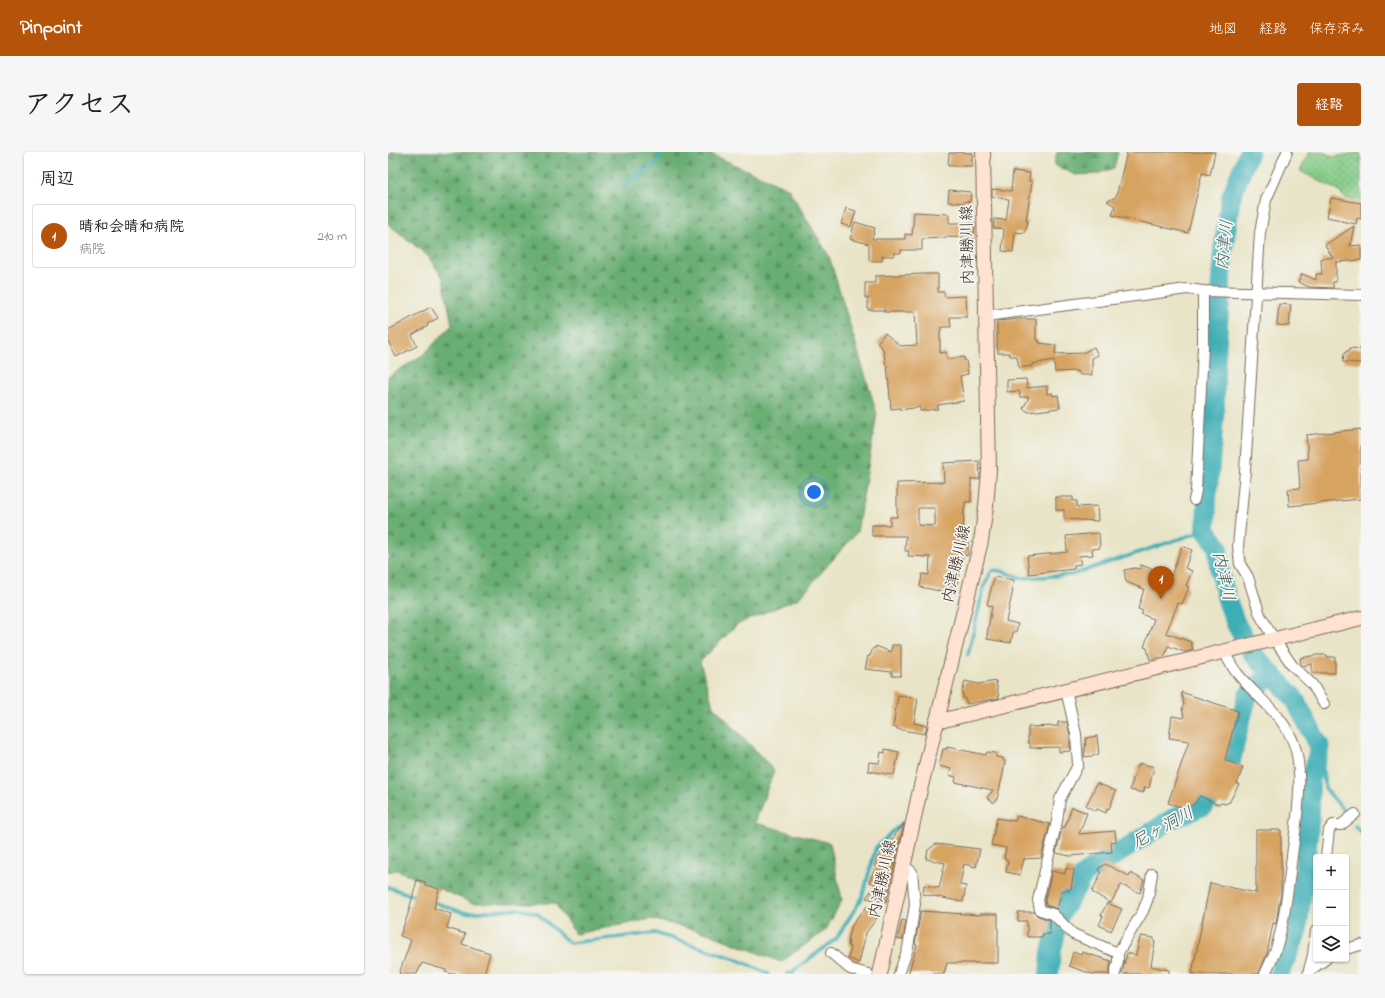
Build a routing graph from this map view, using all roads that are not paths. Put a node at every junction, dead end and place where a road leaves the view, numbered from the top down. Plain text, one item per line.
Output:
1 (983, 152) edge
2 (1287, 152) edge
3 (1203, 292) junction
4 (1256, 293) junction
5 (1361, 295) edge
6 (986, 316) junction
7 (1194, 500) dead end
8 (1361, 618) edge
9 (1274, 639) junction
10 (1224, 652) junction
11 (1066, 690) junction
12 (1324, 704) dead end
13 (936, 722) junction
14 (1356, 814) dead end
15 (1326, 854) edge
16 (903, 865) junction
17 (1152, 874) dead end
18 (1361, 945) edge
19 (1349, 949) edge
20 (831, 953) dead end
21 (1118, 954) junction
22 (1313, 955) edge
23 (1322, 962) edge
24 (1308, 972) edge
25 (868, 974) edge
26 (880, 974) edge
27 (899, 974) edge
28 (1115, 974) edge
29 (1265, 974) edge

1 - 6 main road, 内津勝川線
2 - 4 street
3 - 4 street
3 - 6 street
3 - 7 street
4 - 5 street
4 - 9 street
6 - 13 main road, 内津勝川線
8 - 9 main road
9 - 10 main road
9 - 12 street
10 - 11 main road
10 - 29 street
11 - 13 main road
11 - 21 street
13 - 16 main road, 内津勝川線
14 - 15 street
16 - 26 main road, 内津勝川線
16 - 27 street
17 - 21 street
18 - 19 street
20 - 25 street
21 - 28 street
22 - 24 street
23 - 24 street

